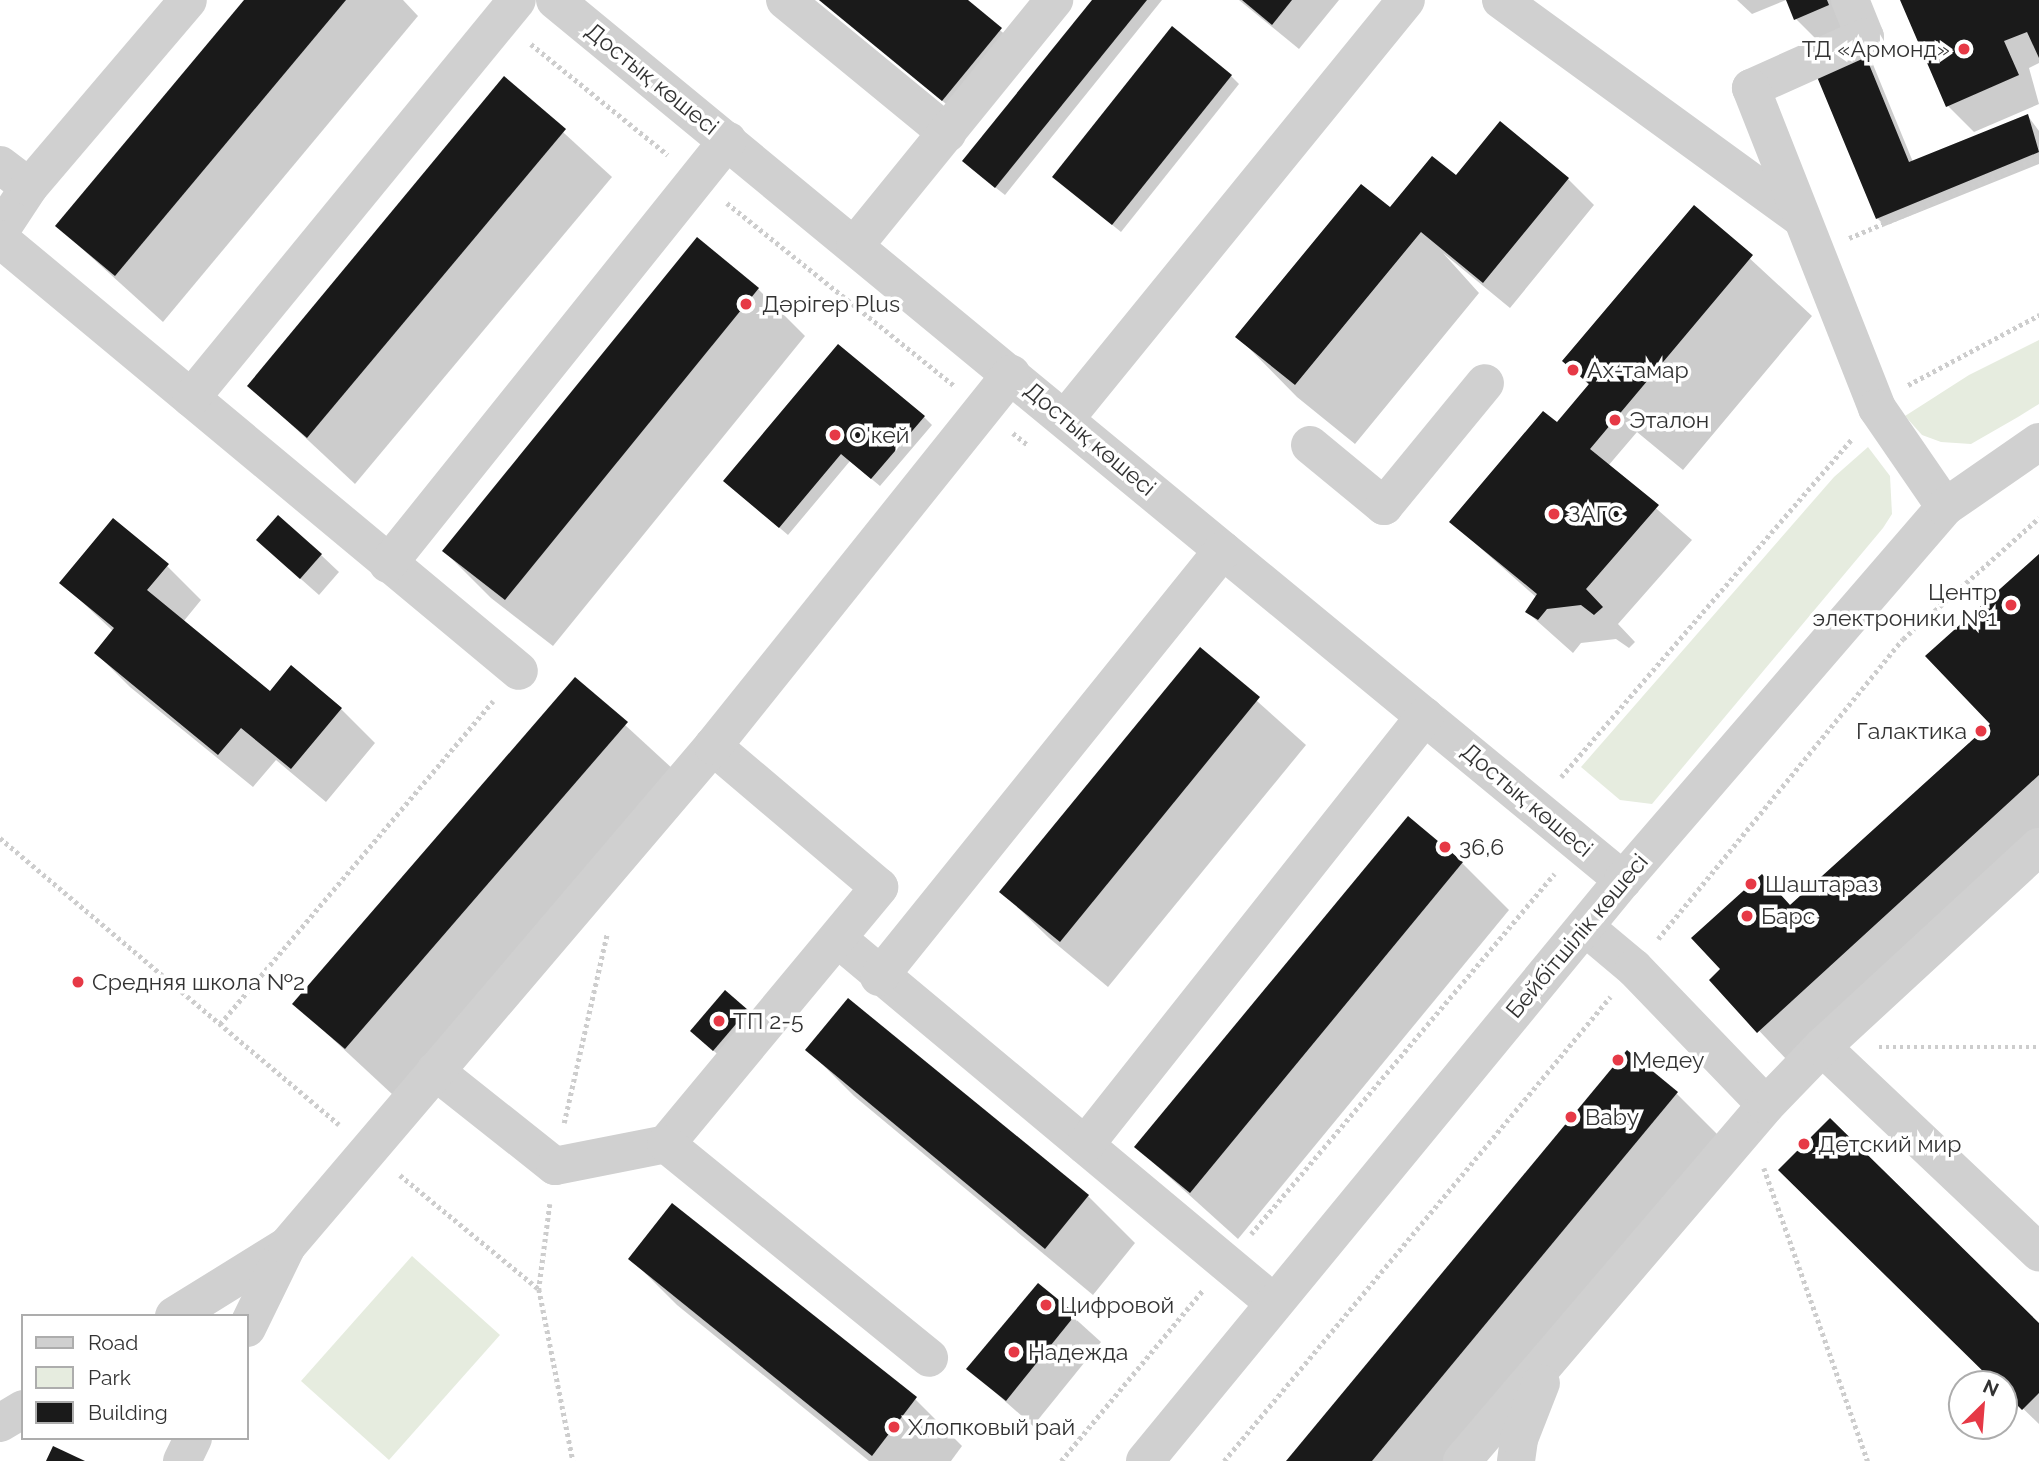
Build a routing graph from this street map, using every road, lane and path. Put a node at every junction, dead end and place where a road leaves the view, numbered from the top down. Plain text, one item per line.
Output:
1 (188, 0) edge
2 (517, 0) edge
3 (555, 0) edge
4 (785, 0) edge
5 (1406, 0) edge
6 (1501, 0) edge
7 (1850, 0) edge
8 (1037, 6) edge
9 (947, 133) junction
10 (728, 140) junction
11 (2039, 158) edge
12 (15, 176) edge
13 (0, 231) edge
14 (1809, 235) junction
15 (0, 239) edge
16 (855, 245) junction
17 (2039, 315) edge
18 (1011, 374) junction
19 (1485, 383) dead end
20 (191, 398) junction
21 (1877, 408) junction
22 (1065, 419) junction
23 (2039, 442) edge
24 (1310, 445) dead end
25 (1945, 507) junction
26 (1223, 550) junction
27 (388, 564) junction
28 (519, 671) joint
29 (1425, 716) junction
30 (713, 746) junction
31 (1535, 808) junction
32 (0, 838) edge
33 (2039, 847) edge
34 (1559, 867) dead end
35 (1623, 880) junction
36 (1585, 927) junction
37 (838, 939) junction
38 (879, 977) junction
39 (220, 1024) junction
40 (2039, 1047) edge
41 (1822, 1048) junction
42 (435, 1071) junction
43 (1758, 1116) junction
44 (666, 1144) junction
45 (1086, 1145) junction
46 (369, 1149) junction
47 (287, 1246) junction
48 (2039, 1252) edge
49 (1226, 1263) junction
50 (538, 1289) dead end
51 (1274, 1303) junction
52 (177, 1314) edge
53 (248, 1326) edge
54 (1557, 1350) junction
55 (929, 1358) dead end
56 (21, 1410) edge
57 (0, 1423) edge
58 (192, 1440) edge
59 (182, 1461) edge
60 (1061, 1461) edge
61 (1145, 1461) edge
62 (1462, 1461) edge
63 (1516, 1461) edge
64 (1868, 1461) edge

1 - 12 street
2 - 20 street
3 - 10 street, Достық көшесі
4 - 9 street
5 - 22 street
6 - 14 street
7 - 14 street
8 - 9 street
9 - 16 street
10 - 16 street, Достық көшесі
10 - 27 street
11 - 14 path
12 - 13 street
14 - 21 street
15 - 20 street
16 - 18 street, Достық көшесі
17 - 21 path
18 - 22 street, Достық көшесі
18 - 30 street
19 - 24 street
20 - 27 street
21 - 25 street
21 - 31 path
22 - 26 street, Достық көшесі
23 - 25 street, Бейбітшілік көшесі
25 - 35 street, Бейбітшілік көшесі
26 - 29 street, Достық көшесі
26 - 38 street
27 - 28 street
28 - 39 path
29 - 31 street, Достық көшесі
29 - 45 street
30 - 37 street
30 - 42 street
31 - 35 street, Достық көшесі
32 - 39 path
33 - 41 street
34 - 49 path
35 - 36 street, Бейбітшілік көшесі
36 - 43 street
36 - 51 street, Бейбітшілік көшесі
37 - 38 street
37 - 44 street
38 - 45 street
39 - 46 path
40 - 41 path
41 - 43 street
41 - 48 street
42 - 44 street
42 - 46 street
43 - 54 street
43 - 64 path
44 - 55 street
45 - 49 street
46 - 47 street
46 - 50 path
47 - 52 street
47 - 53 street
49 - 51 street
49 - 60 path
51 - 61 street, Бейбітшілік көшесі
54 - 62 street
54 - 63 street
56 - 57 street
58 - 59 street

